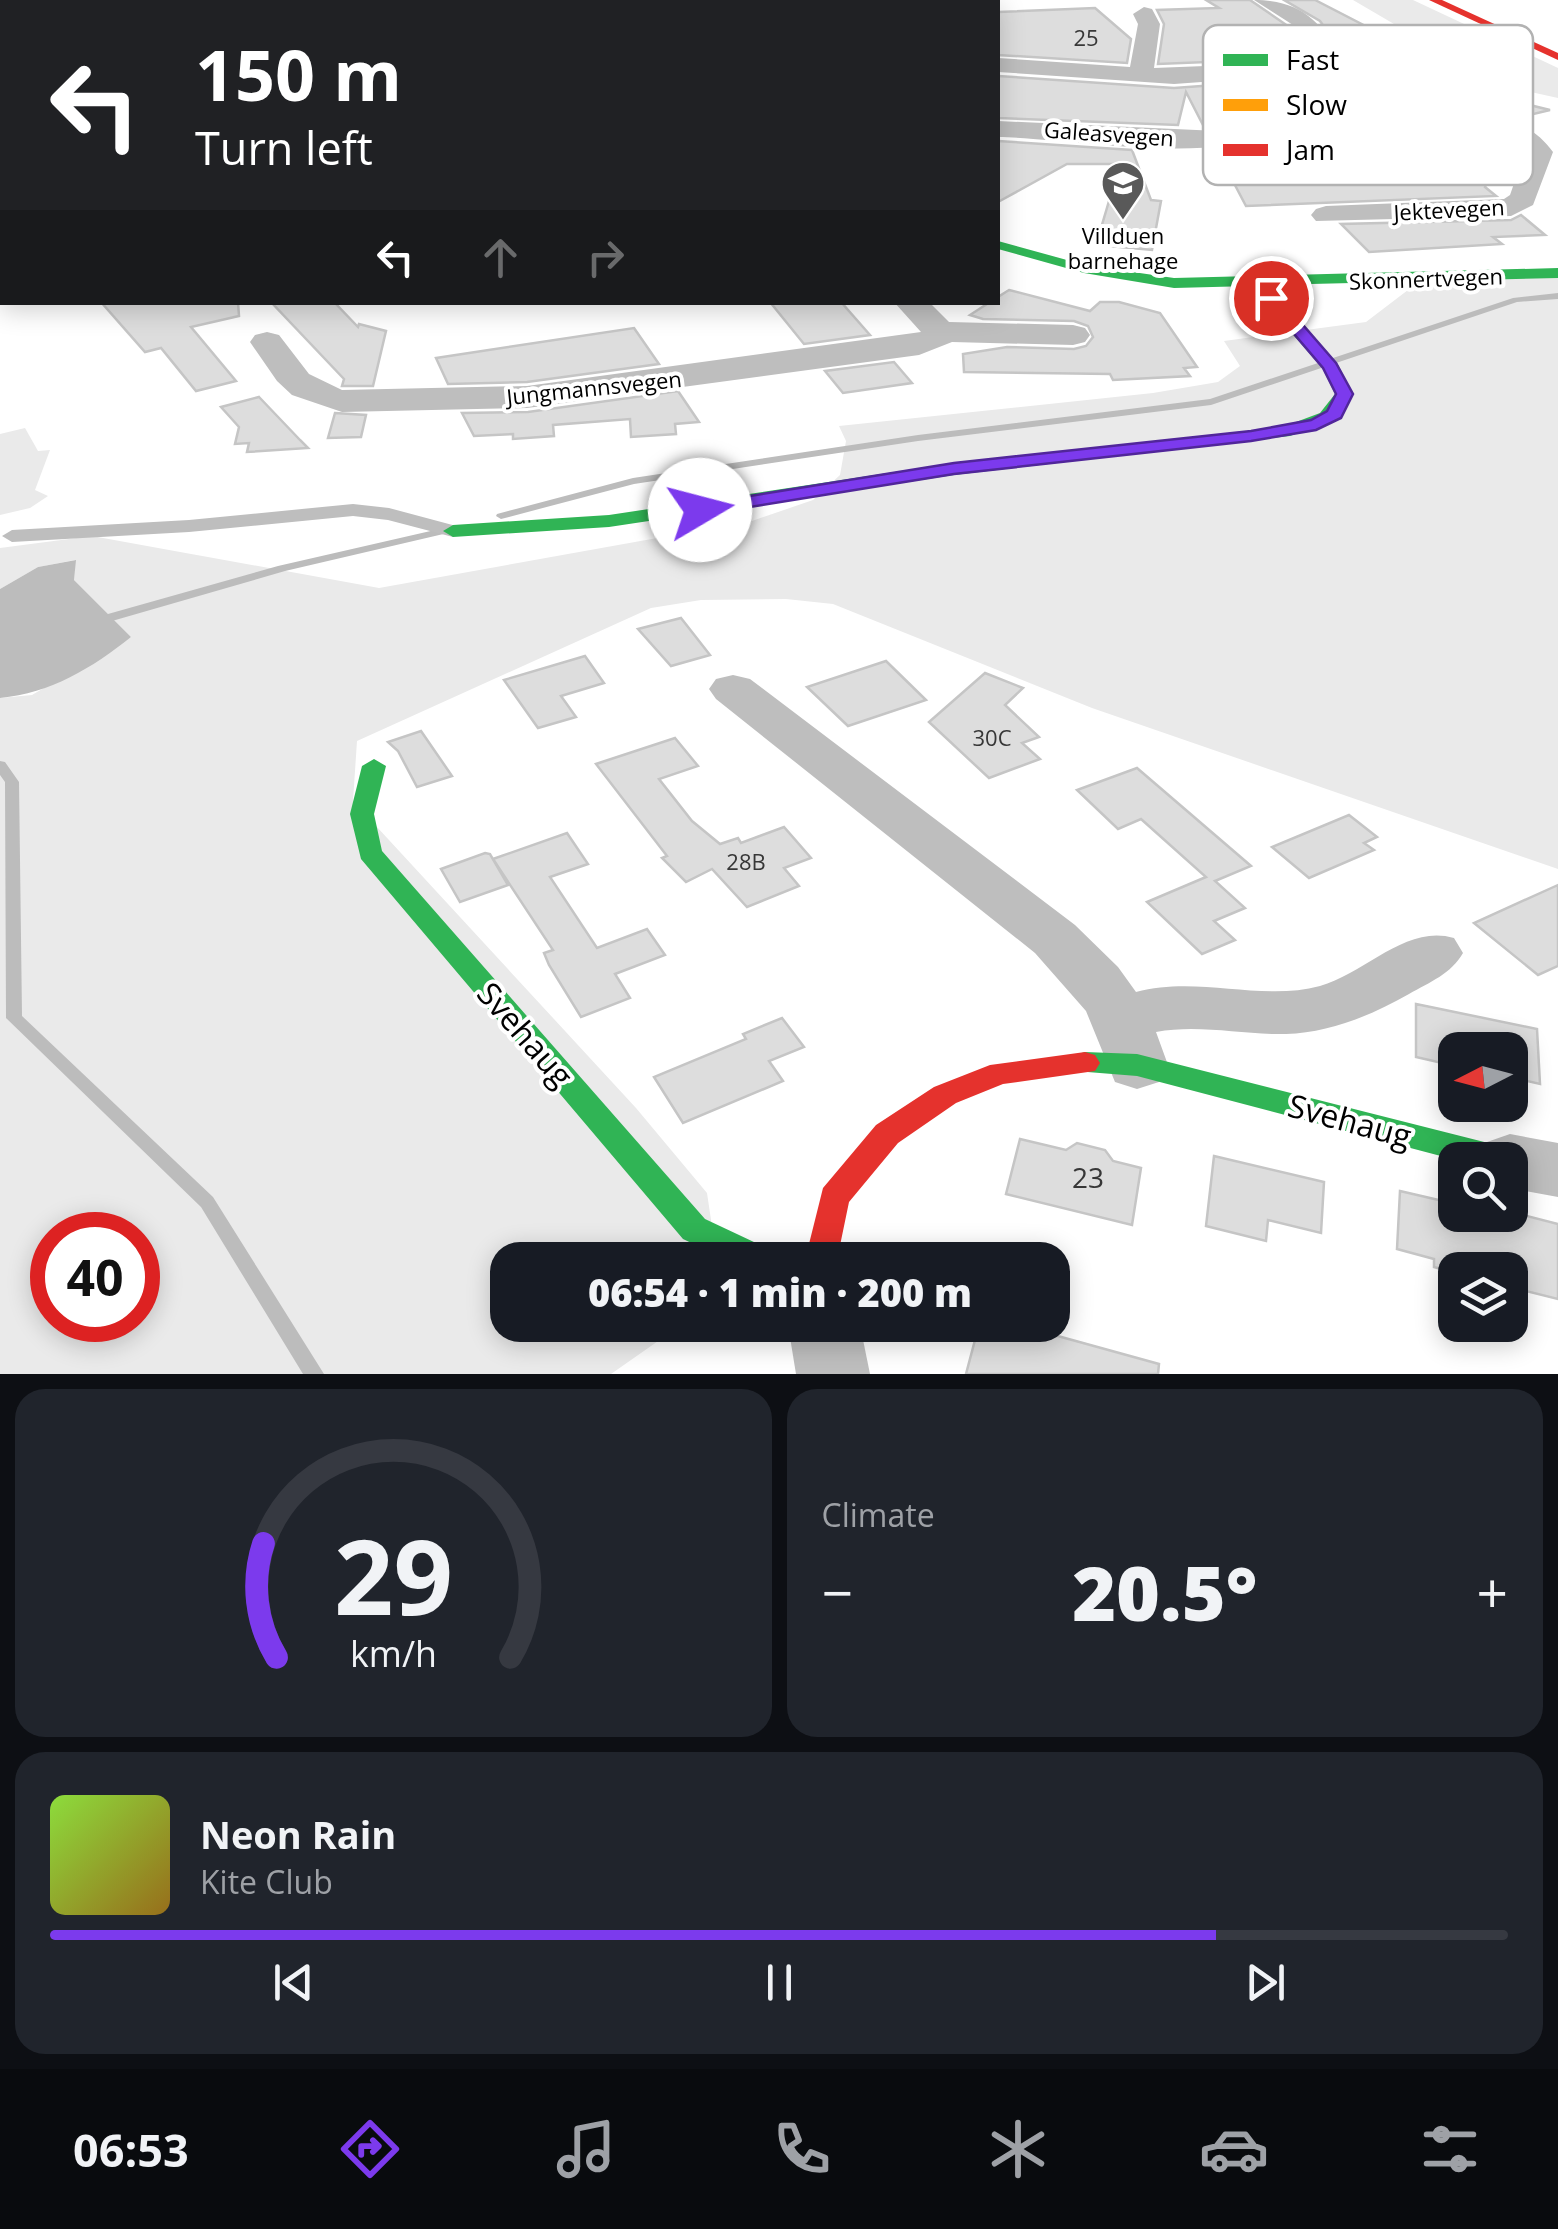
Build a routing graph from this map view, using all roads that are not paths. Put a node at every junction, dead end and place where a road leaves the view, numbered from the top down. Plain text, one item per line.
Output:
1 (1265, 0) edge
2 (1434, 0) edge
3 (1144, 14) dead end
4 (1309, 25) edge
5 (1488, 25) edge
6 (1533, 46) edge
7 (1558, 57) edge
8 (1000, 65) edge
9 (1141, 75) junction
10 (1203, 78) edge
11 (1000, 129) edge
12 (1203, 137) edge
13 (1533, 141) edge
14 (1533, 170) edge
15 (1528, 185) edge
16 (1326, 215) dead end
17 (1000, 246) edge
18 (1558, 273) edge
19 (1257, 283) junction
20 (913, 305) edge
21 (940, 332) junction
22 (1074, 335) dead end
23 (267, 342) dead end
24 (453, 531) joint
25 (12, 536) dead end
26 (732, 689) dead end
27 (374, 766) dead end
28 (1434, 954) dead end
29 (1130, 1041) junction
30 (1447, 1142) edge
31 (1528, 1165) edge
32 (1558, 1170) edge
33 (721, 1242) edge
34 (825, 1242) edge
35 (827, 1342) edge
36 (832, 1374) edge

1 - 4 street
2 - 5 main road
3 - 9 street
6 - 7 main road
8 - 9 street, Jektevegen
9 - 10 street, Jektevegen
11 - 12 street, Galeasvegen
13 - 14 street, Jektevegen
15 - 16 street, Jektevegen
17 - 19 main road, Skonnertvegen
18 - 19 main road, Skonnertvegen
19 - 24 main road
20 - 21 street
21 - 22 street, Jungmannsvegen
21 - 23 street, Jungmannsvegen
24 - 25 lane
26 - 29 street
27 - 33 main road, Svehaug
28 - 29 street, Svehaug
29 - 30 main road, Svehaug
29 - 34 main road, Svehaug
31 - 32 street, Svehaug
35 - 36 street

